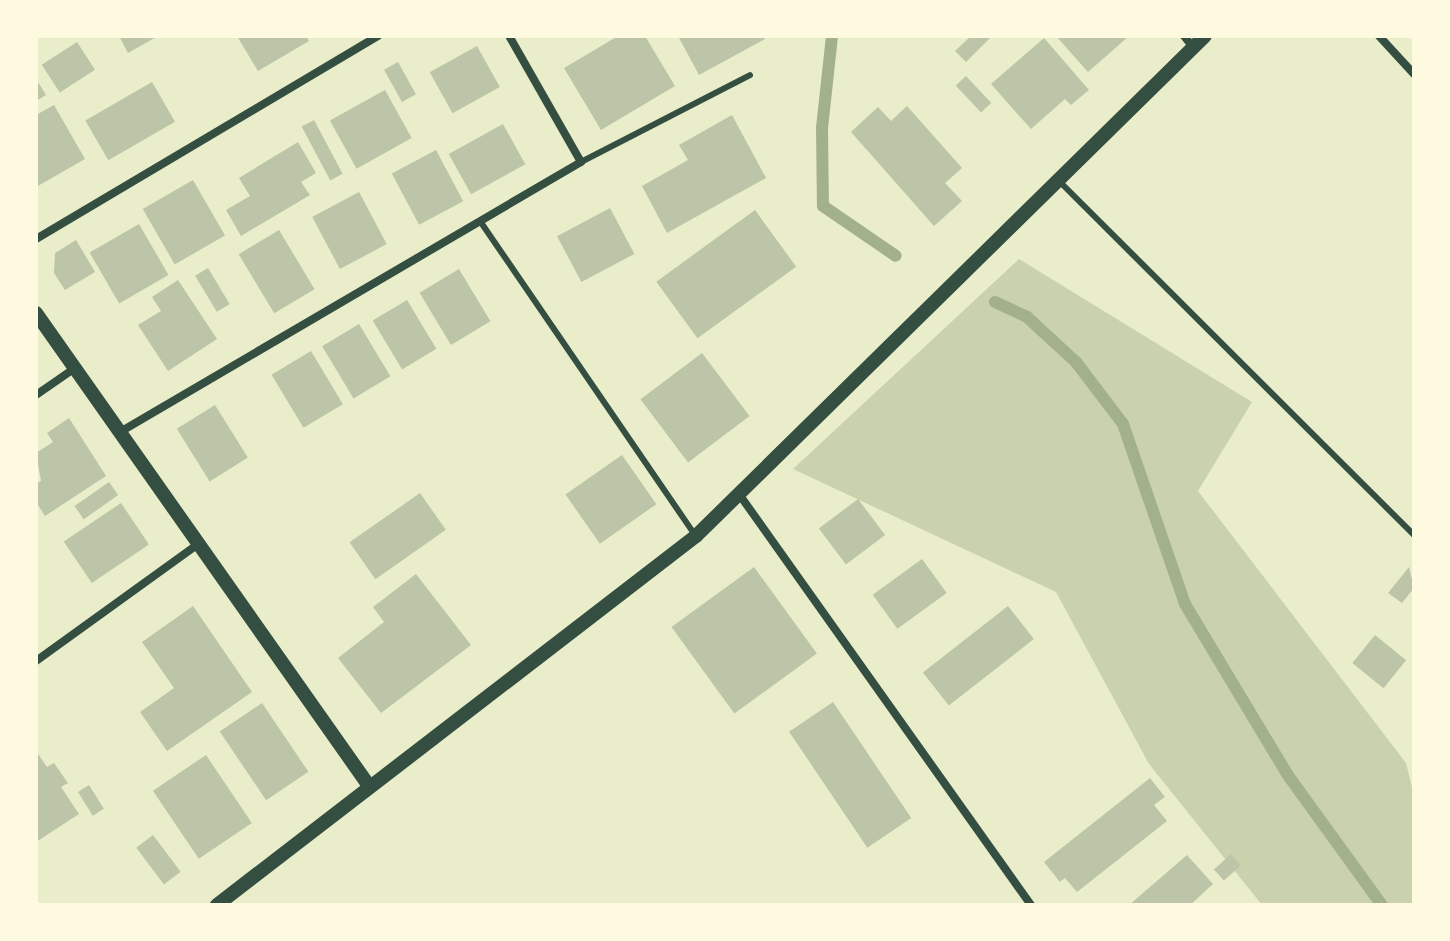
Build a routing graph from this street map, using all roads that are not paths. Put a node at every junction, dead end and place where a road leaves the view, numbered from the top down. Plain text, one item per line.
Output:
1 (378, 36) edge
2 (509, 36) edge
3 (1205, 36) edge
4 (1379, 36) edge
5 (1188, 42) edge
6 (1414, 74) edge
7 (750, 75) dead end
8 (581, 162) junction
9 (1058, 180) junction
10 (480, 221) junction
11 (36, 239) edge
12 (36, 313) edge
13 (75, 368) junction
14 (36, 395) edge
15 (120, 432) junction
16 (739, 494) junction
17 (1414, 535) edge
18 (696, 536) junction
19 (198, 544) junction
20 (36, 661) edge
21 (369, 786) junction
22 (217, 905) edge
23 (1031, 905) edge

1 - 11 street
2 - 8 street
3 - 5 street
4 - 6 street
5 - 9 street
7 - 8 lane
8 - 10 street
9 - 16 street
9 - 17 lane
10 - 15 street
10 - 18 lane
12 - 13 street
13 - 14 street
13 - 15 street
15 - 19 street
16 - 18 street
16 - 23 street
18 - 21 street
19 - 20 street
19 - 21 street
21 - 22 street

